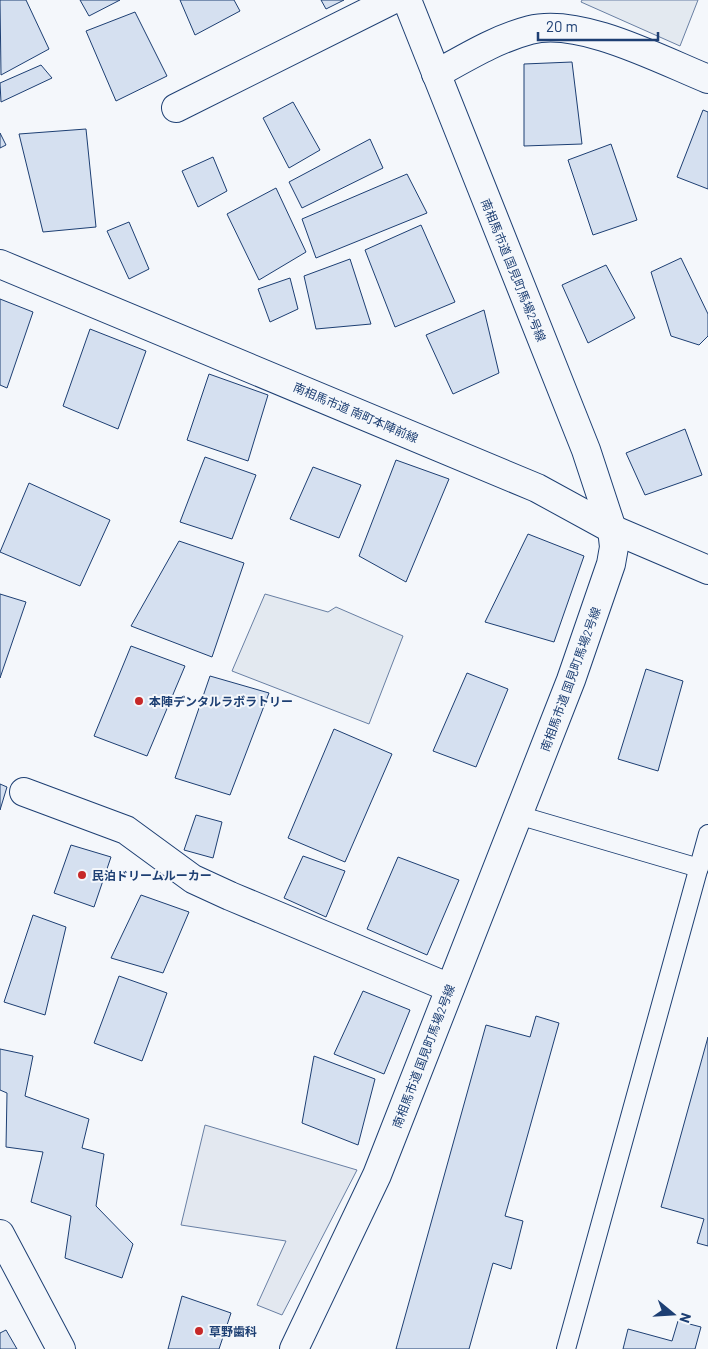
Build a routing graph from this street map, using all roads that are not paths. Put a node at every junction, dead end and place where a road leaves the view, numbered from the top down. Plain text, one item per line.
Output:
1 (392, 0) edge
2 (407, 0) edge
3 (436, 74) junction
4 (708, 79) edge
5 (176, 108) dead end
6 (0, 264) edge
7 (612, 529) junction
8 (708, 570) edge
9 (24, 792) dead end
10 (518, 815) junction
11 (708, 834) edge
12 (699, 868) junction
13 (450, 988) junction
14 (0, 1234) edge
15 (61, 1349) edge
16 (294, 1349) edge
17 (566, 1349) edge

1 - 5 street
2 - 3 street, 南相馬市道 国見町馬場2号線
3 - 4 street
3 - 7 street, 南相馬市道 国見町馬場2号線
6 - 7 street, 南相馬市道 南町本陣前線
7 - 8 street, 南相馬市道 南町本陣前線
7 - 10 street, 南相馬市道 国見町馬場2号線
9 - 13 street
10 - 12 lane
10 - 13 street, 南相馬市道 国見町馬場2号線
11 - 12 lane
12 - 17 lane
13 - 16 street, 南相馬市道 国見町馬場2号線
14 - 15 street

